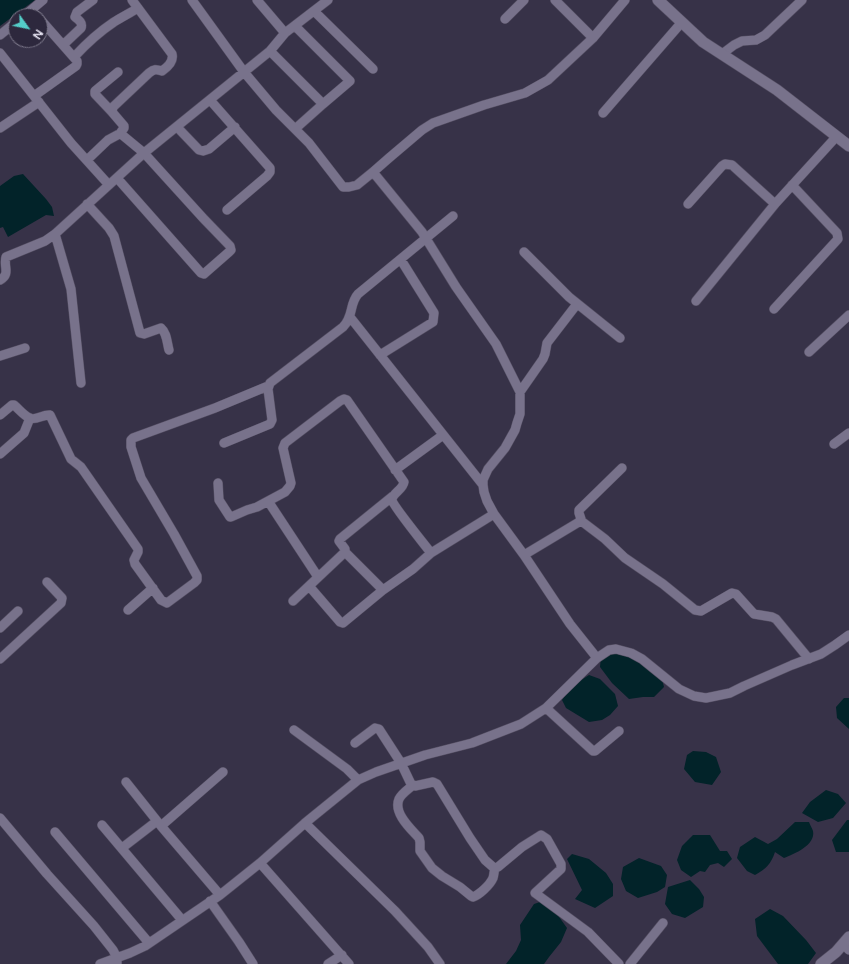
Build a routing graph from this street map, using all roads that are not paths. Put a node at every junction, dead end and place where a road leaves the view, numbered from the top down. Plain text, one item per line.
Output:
1 (93, 0) edge
2 (132, 0) edge
3 (192, 0) edge
4 (257, 0) edge
5 (524, 0) edge
6 (555, 0) edge
7 (625, 0) edge
8 (658, 0) edge
9 (802, 0) edge
10 (326, 1) edge
11 (138, 8) junction
12 (314, 11) junction
13 (505, 19) dead end
14 (682, 22) junction
15 (295, 26) junction
16 (8, 28) edge
17 (48, 28) edge
18 (285, 33) junction
19 (0, 35) edge
20 (593, 38) junction
21 (63, 45) junction
22 (270, 51) junction
23 (0, 53) edge
24 (722, 54) junction
25 (74, 58) junction
26 (373, 69) dead end
27 (118, 72) dead end
28 (244, 72) junction
29 (37, 99) junction
30 (210, 100) junction
31 (323, 104) junction
32 (112, 112) junction
33 (603, 113) dead end
34 (177, 127) junction
35 (235, 127) junction
36 (0, 128) edge
37 (295, 129) junction
38 (121, 133) junction
39 (837, 136) junction
40 (849, 146) edge
41 (144, 153) junction
42 (86, 160) junction
43 (373, 172) junction
44 (116, 178) junction
45 (109, 185) junction
46 (792, 185) junction
47 (87, 204) junction
48 (688, 204) dead end
49 (775, 204) junction
50 (227, 210) dead end
51 (453, 216) dead end
52 (55, 234) junction
53 (426, 239) junction
54 (524, 252) dead end
55 (401, 260) junction
56 (0, 280) edge
57 (696, 301) dead end
58 (577, 304) junction
59 (774, 309) dead end
60 (849, 315) edge
61 (350, 317) junction
62 (620, 338) dead end
63 (25, 348) dead end
64 (168, 350) dead end
65 (809, 352) dead end
66 (380, 355) junction
67 (0, 356) edge
68 (81, 383) dead end
69 (268, 386) junction
70 (520, 392) junction
71 (0, 415) edge
72 (30, 418) junction
73 (849, 433) edge
74 (443, 435) junction
75 (224, 443) dead end
76 (834, 444) dead end
77 (0, 454) edge
78 (622, 468) dead end
79 (395, 470) junction
80 (218, 483) dead end
81 (483, 485) junction
82 (393, 496) junction
83 (268, 501) junction
84 (494, 514) junction
85 (580, 520) junction
86 (344, 552) junction
87 (431, 553) junction
88 (524, 555) junction
89 (318, 577) junction
90 (47, 582) dead end
91 (308, 586) junction
92 (153, 588) junction
93 (382, 590) junction
94 (293, 601) dead end
95 (128, 610) dead end
96 (18, 611) dead end
97 (0, 628) edge
98 (849, 635) edge
99 (597, 658) junction
100 (0, 659) edge
101 (809, 659) junction
102 (546, 708) junction
103 (294, 730) dead end
104 (619, 731) dead end
105 (355, 743) dead end
106 (401, 763) junction
107 (223, 772) dead end
108 (358, 780) junction
109 (126, 782) dead end
110 (413, 785) junction
111 (0, 818) edge
112 (305, 823) junction
113 (159, 824) junction
114 (102, 825) dead end
115 (55, 832) dead end
116 (122, 848) junction
117 (260, 863) junction
118 (495, 868) junction
119 (220, 895) junction
120 (210, 901) junction
121 (182, 920) junction
122 (663, 924) dead end
123 (149, 943) junction
124 (847, 944) edge
125 (342, 956) junction
126 (117, 961) edge
127 (250, 963) edge
128 (100, 964) edge
129 (328, 964) edge
130 (349, 964) edge
131 (440, 964) edge
132 (619, 964) edge
133 (630, 964) edge
134 (821, 964) edge

1 - 21 street
2 - 11 street
3 - 28 street
4 - 18 street
5 - 13 street
6 - 20 street
7 - 20 street
8 - 14 street
9 - 24 street
10 - 12 street
11 - 25 street
11 - 32 street
12 - 15 street
12 - 26 street
14 - 24 street
14 - 33 street
15 - 18 street
15 - 31 street
16 - 19 street
17 - 21 street
18 - 22 street
20 - 43 street
21 - 25 street
22 - 28 street
22 - 31 street
23 - 29 street
24 - 39 street
25 - 29 street
27 - 32 street
28 - 30 street
28 - 37 street
29 - 36 street
29 - 42 street
30 - 34 street
30 - 35 street
31 - 37 street
32 - 38 street
34 - 35 street
34 - 41 street
35 - 50 street
37 - 43 street
38 - 41 street
38 - 42 street
39 - 40 street
39 - 46 street
41 - 44 street
41 - 44 street
42 - 45 street
43 - 53 street
44 - 45 street
45 - 47 street
46 - 49 street
46 - 59 street
47 - 52 street
47 - 64 street
48 - 49 street
49 - 57 street
51 - 53 street
52 - 56 street
52 - 68 street
53 - 55 street
53 - 70 street
54 - 58 street
55 - 61 street
55 - 66 street
58 - 62 street
58 - 70 street
60 - 65 street
61 - 66 street
61 - 69 street
63 - 67 street
66 - 74 street
69 - 75 street
69 - 92 street
70 - 81 street
71 - 72 street
72 - 77 street
72 - 92 street
73 - 76 street
74 - 79 street
74 - 81 street
78 - 85 street
79 - 82 street
79 - 83 street
80 - 83 street
81 - 84 street
82 - 86 street
82 - 87 street
83 - 89 street
84 - 87 street
84 - 88 street
85 - 88 street
85 - 101 street
86 - 89 street
86 - 93 street
87 - 93 street
88 - 99 street
89 - 91 street
90 - 100 street
91 - 93 street
91 - 94 street
92 - 95 street
96 - 97 street
98 - 101 street
99 - 101 street
99 - 102 street
102 - 104 street
102 - 106 street
103 - 108 street
105 - 106 street
106 - 108 street
106 - 110 street
107 - 113 street
108 - 112 street
109 - 113 street
110 - 118 street
110 - 118 street
111 - 126 street
112 - 117 street
112 - 131 street
113 - 116 street
113 - 119 street
114 - 116 street
115 - 123 street
116 - 121 street
117 - 119 street
117 - 125 street
118 - 132 street
119 - 120 street
120 - 121 street
120 - 127 street
121 - 123 street
122 - 133 street
123 - 126 street
124 - 134 street
125 - 129 street
125 - 130 street
126 - 128 street

